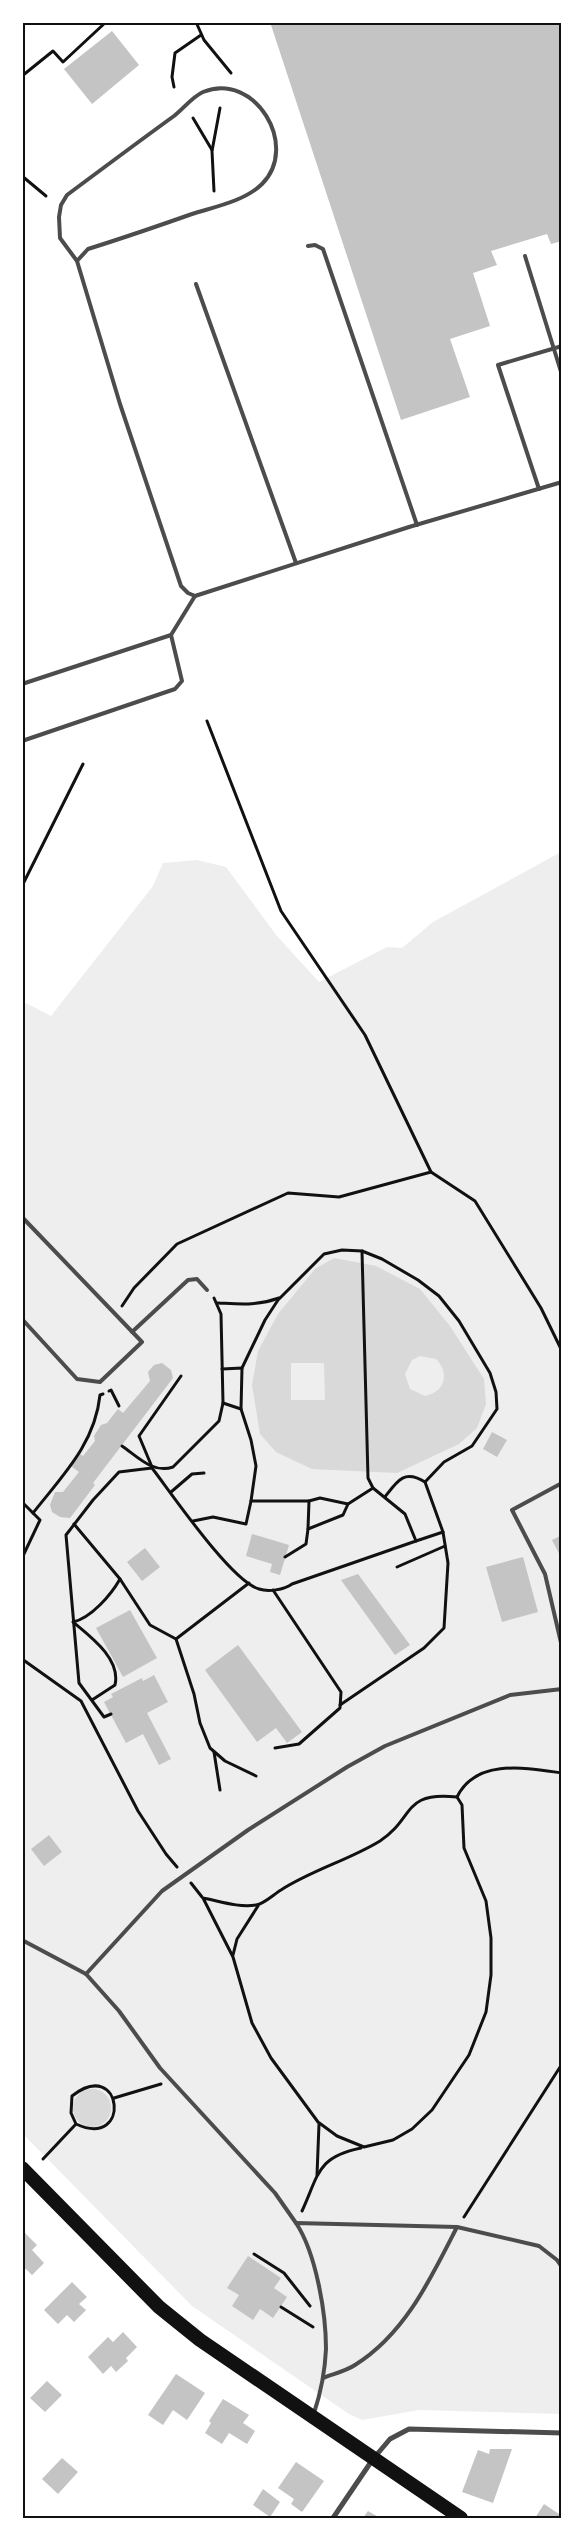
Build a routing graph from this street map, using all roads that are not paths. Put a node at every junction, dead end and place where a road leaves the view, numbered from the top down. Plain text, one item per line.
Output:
1 (308, 246) dead end
2 (525, 256) dead end
3 (76, 261) junction
4 (196, 284) dead end
5 (562, 346) edge
6 (553, 348) junction
7 (562, 375) edge
8 (562, 482) edge
9 (539, 489) junction
10 (417, 525) junction
11 (296, 563) junction
12 (195, 596) junction
13 (171, 635) junction
14 (22, 684) edge
15 (22, 741) edge
16 (22, 1217) edge
17 (207, 1290) road end
18 (22, 1319) edge
19 (132, 1332) junction
20 (562, 1483) edge
21 (562, 1647) edge
22 (562, 1689) edge
23 (22, 1940) edge
24 (86, 1974) junction
25 (24, 2172) edge
26 (296, 2223) junction
27 (458, 2227) junction
28 (562, 2267) edge
29 (323, 2378) junction
30 (313, 2418) junction
31 (562, 2433) edge
32 (373, 2459) junction
33 (333, 2518) edge
34 (461, 2518) edge

1 - 10 lane
2 - 6 lane
3 - 3 lane
3 - 12 lane
4 - 11 lane
5 - 6 lane
6 - 7 lane
6 - 9 lane
8 - 9 lane
9 - 10 lane
10 - 11 lane
11 - 12 lane
12 - 13 lane
13 - 14 lane
13 - 15 lane
16 - 19 lane
17 - 19 lane
18 - 19 lane
20 - 21 lane
22 - 24 lane
23 - 24 lane
24 - 26 lane
25 - 30 highway
26 - 27 lane
26 - 29 lane
27 - 28 lane
27 - 29 lane
29 - 30 lane
30 - 32 highway
31 - 32 street
32 - 33 street
32 - 34 highway

